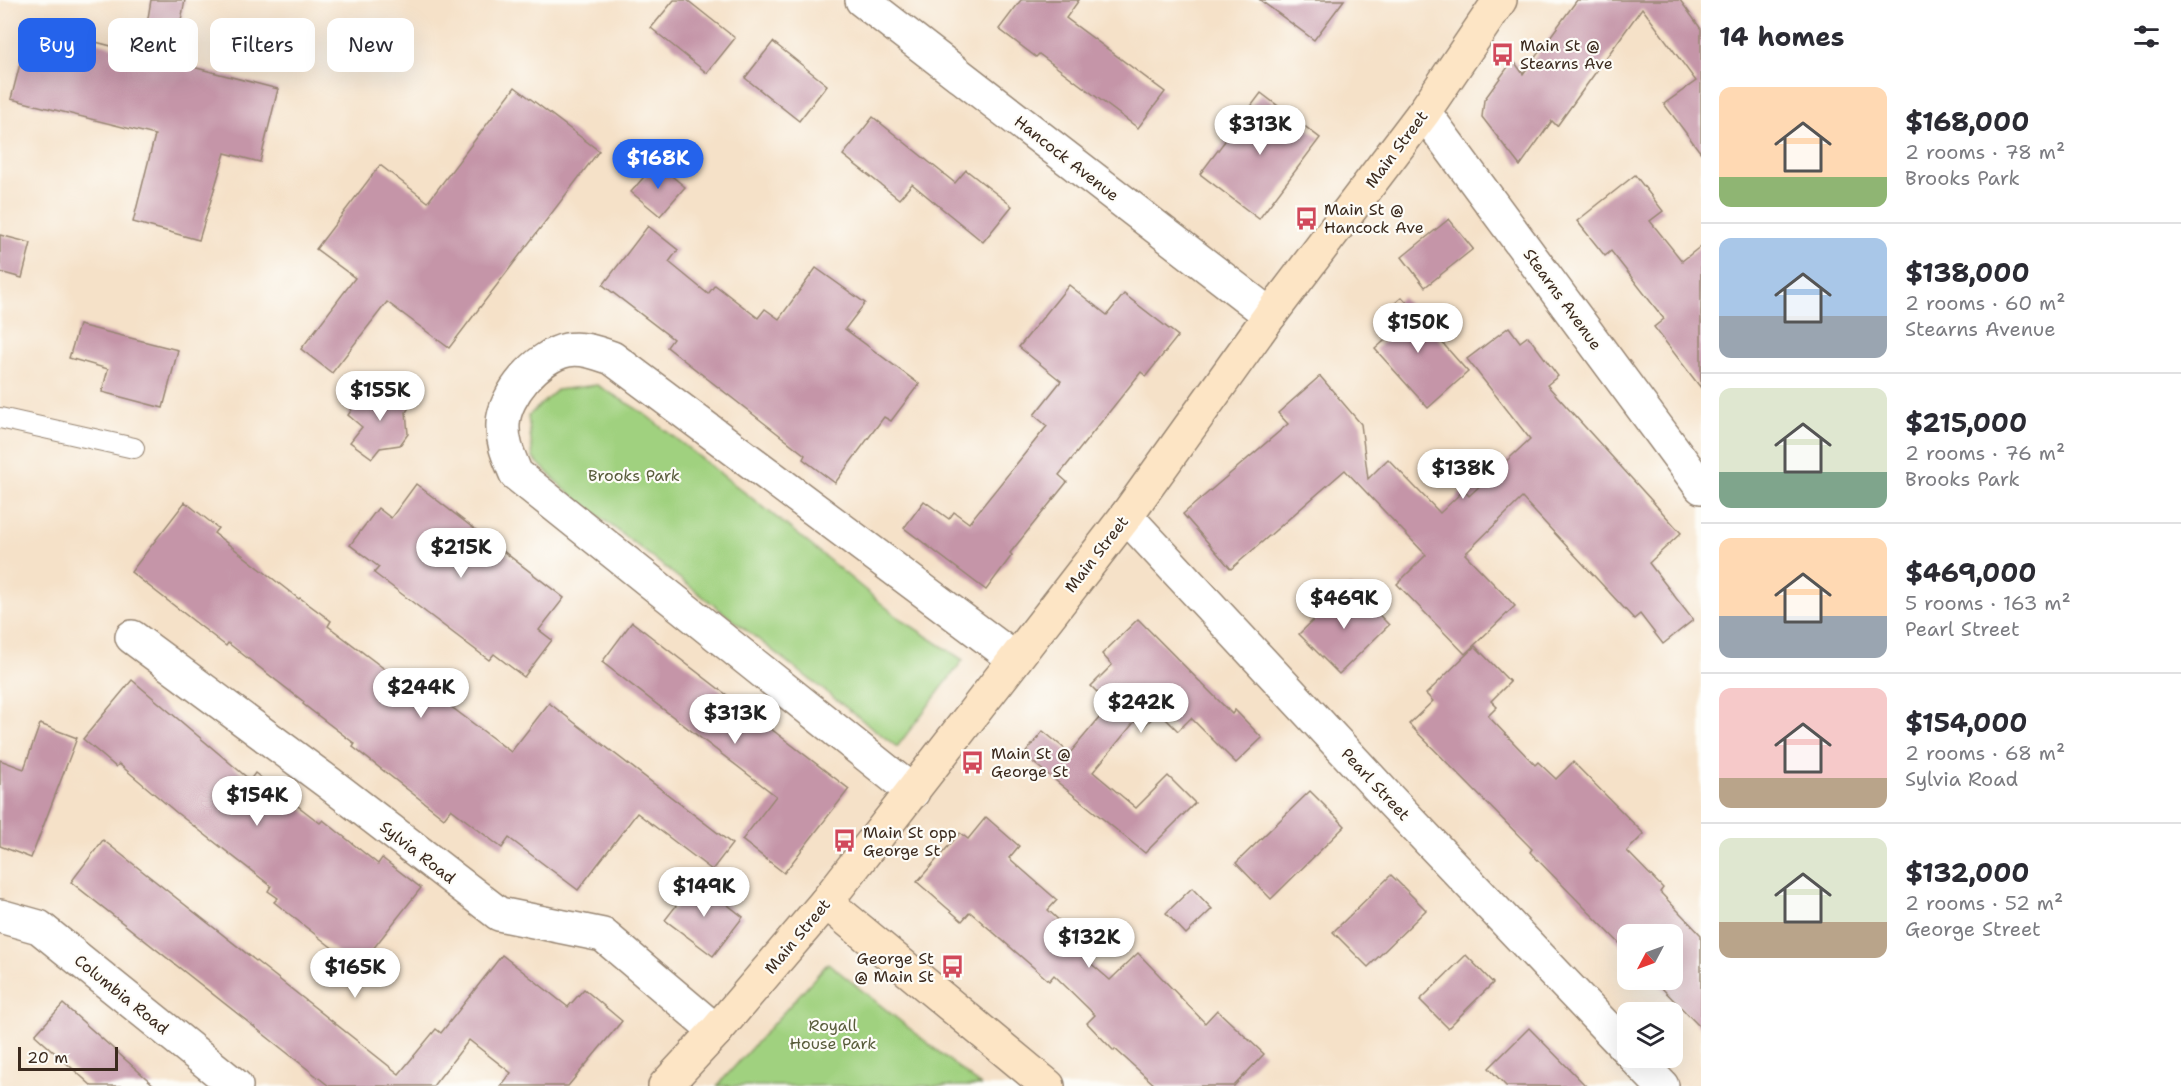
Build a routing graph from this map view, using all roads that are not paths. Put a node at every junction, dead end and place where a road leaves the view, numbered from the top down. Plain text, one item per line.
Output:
1 (862, 0) edge
2 (1500, 0) edge
3 (1424, 112) junction
4 (1270, 315) junction
5 (0, 418) edge
6 (134, 448) dead end
7 (1701, 487) edge
8 (1126, 516) junction
9 (132, 637) dead end
10 (1015, 659) junction
11 (913, 792) junction
12 (826, 902) junction
13 (0, 916) edge
14 (716, 1032) junction
15 (1617, 1038) edge
16 (1645, 1068) edge
17 (236, 1086) edge
18 (665, 1086) edge
19 (1047, 1086) edge
20 (1662, 1086) edge

1 - 4 street, Hancock Avenue
2 - 3 main road, Main Street
3 - 4 main road, Main Street
3 - 7 street, Stearns Avenue
4 - 8 main road, Main Street
5 - 6 lane
8 - 10 main road, Main Street
8 - 15 street, Pearl Street
9 - 14 street, Sylvia Road
10 - 11 main road, Main Street
10 - 11 street
11 - 12 main road, Main Street
12 - 14 main road, Main Street
12 - 19 main road
13 - 17 street, Columbia Road
14 - 18 main road, Main Street
16 - 20 street

